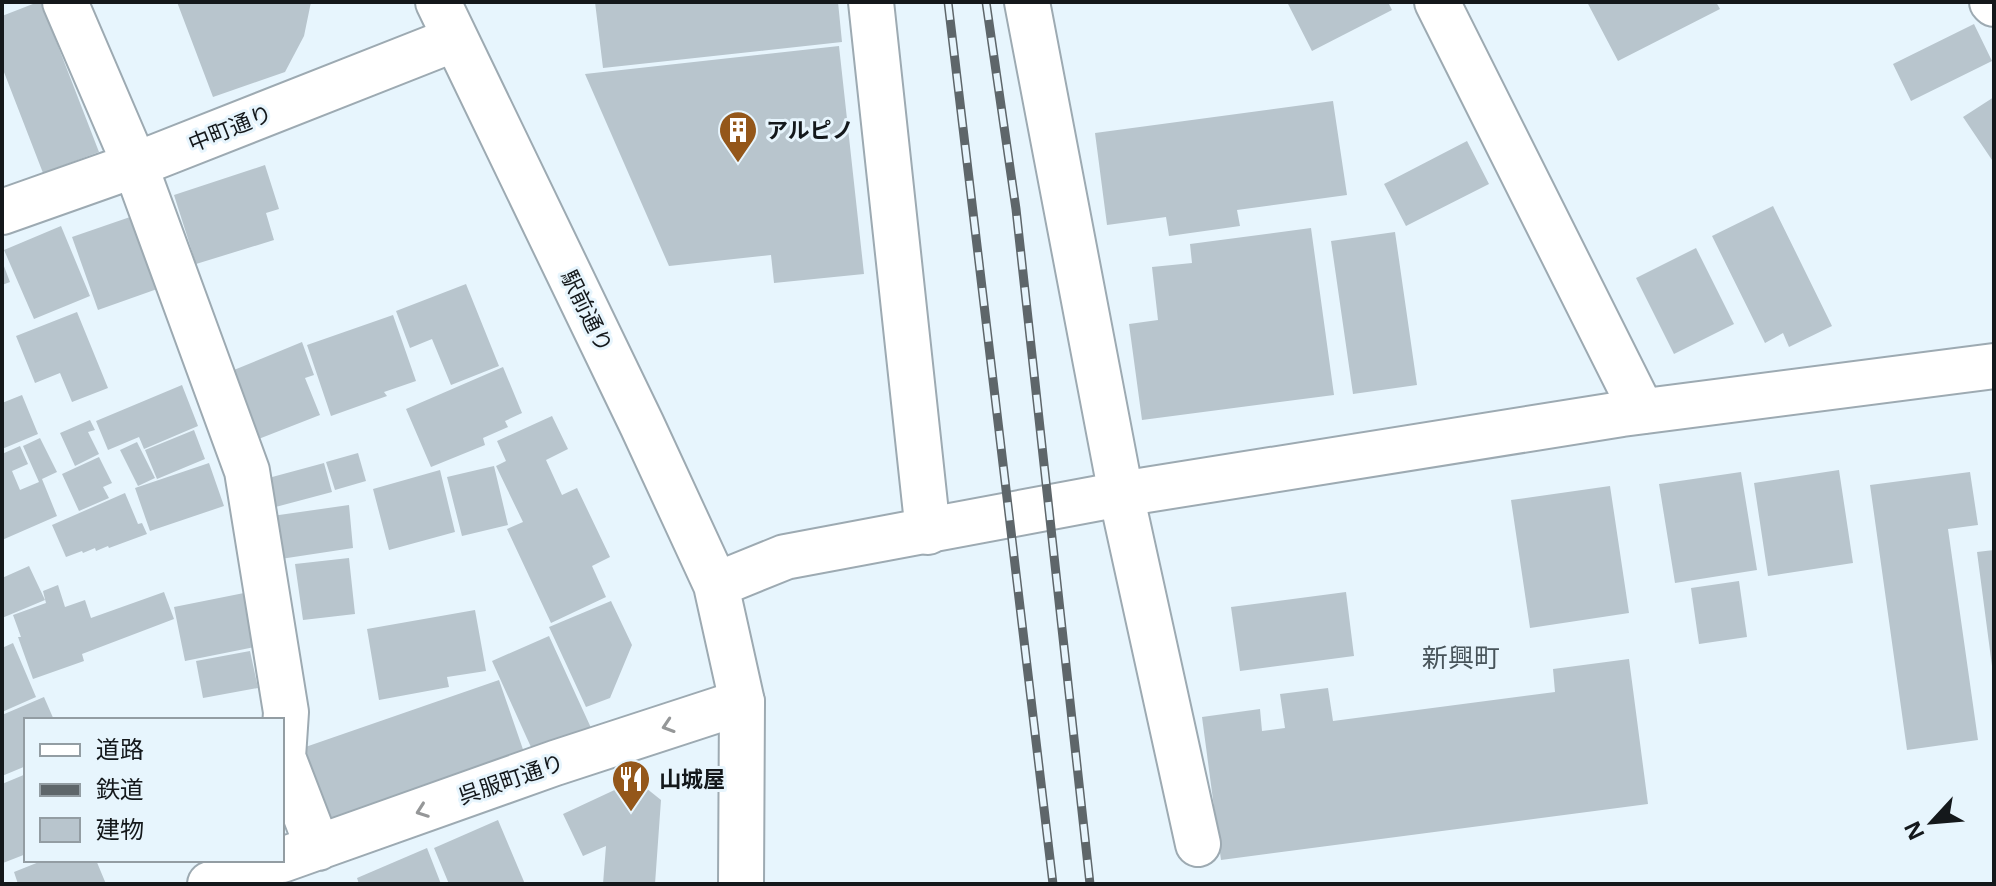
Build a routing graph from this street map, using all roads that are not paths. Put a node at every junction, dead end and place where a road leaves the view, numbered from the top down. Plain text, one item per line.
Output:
1 (65, 2) edge
2 (871, 2) edge
3 (1027, 2) edge
4 (1437, 2) edge
5 (447, 20) edge
6 (135, 165) junction
7 (2, 212) edge
8 (1994, 366) edge
9 (1642, 411) junction
10 (1121, 494) junction
11 (928, 532) junction
12 (716, 585) junction
13 (742, 702) junction
14 (284, 742) edge
15 (284, 766) edge
16 (1198, 844) dead end
17 (294, 856) edge
18 (276, 862) edge
19 (210, 884) edge
20 (741, 884) edge

1 - 6 street
2 - 11 street
3 - 10 street
4 - 9 street
5 - 6 street, 中町通り
5 - 12 street, 駅前通り
6 - 7 street, 中町通り
6 - 14 street
8 - 9 street
9 - 10 street
10 - 11 street
10 - 16 street
11 - 12 street
12 - 13 street, 駅前通り
13 -> 17 street, 呉服町通り
13 - 20 street, 駅前通り
15 - 17 street
18 - 19 street, 呉服町通り

